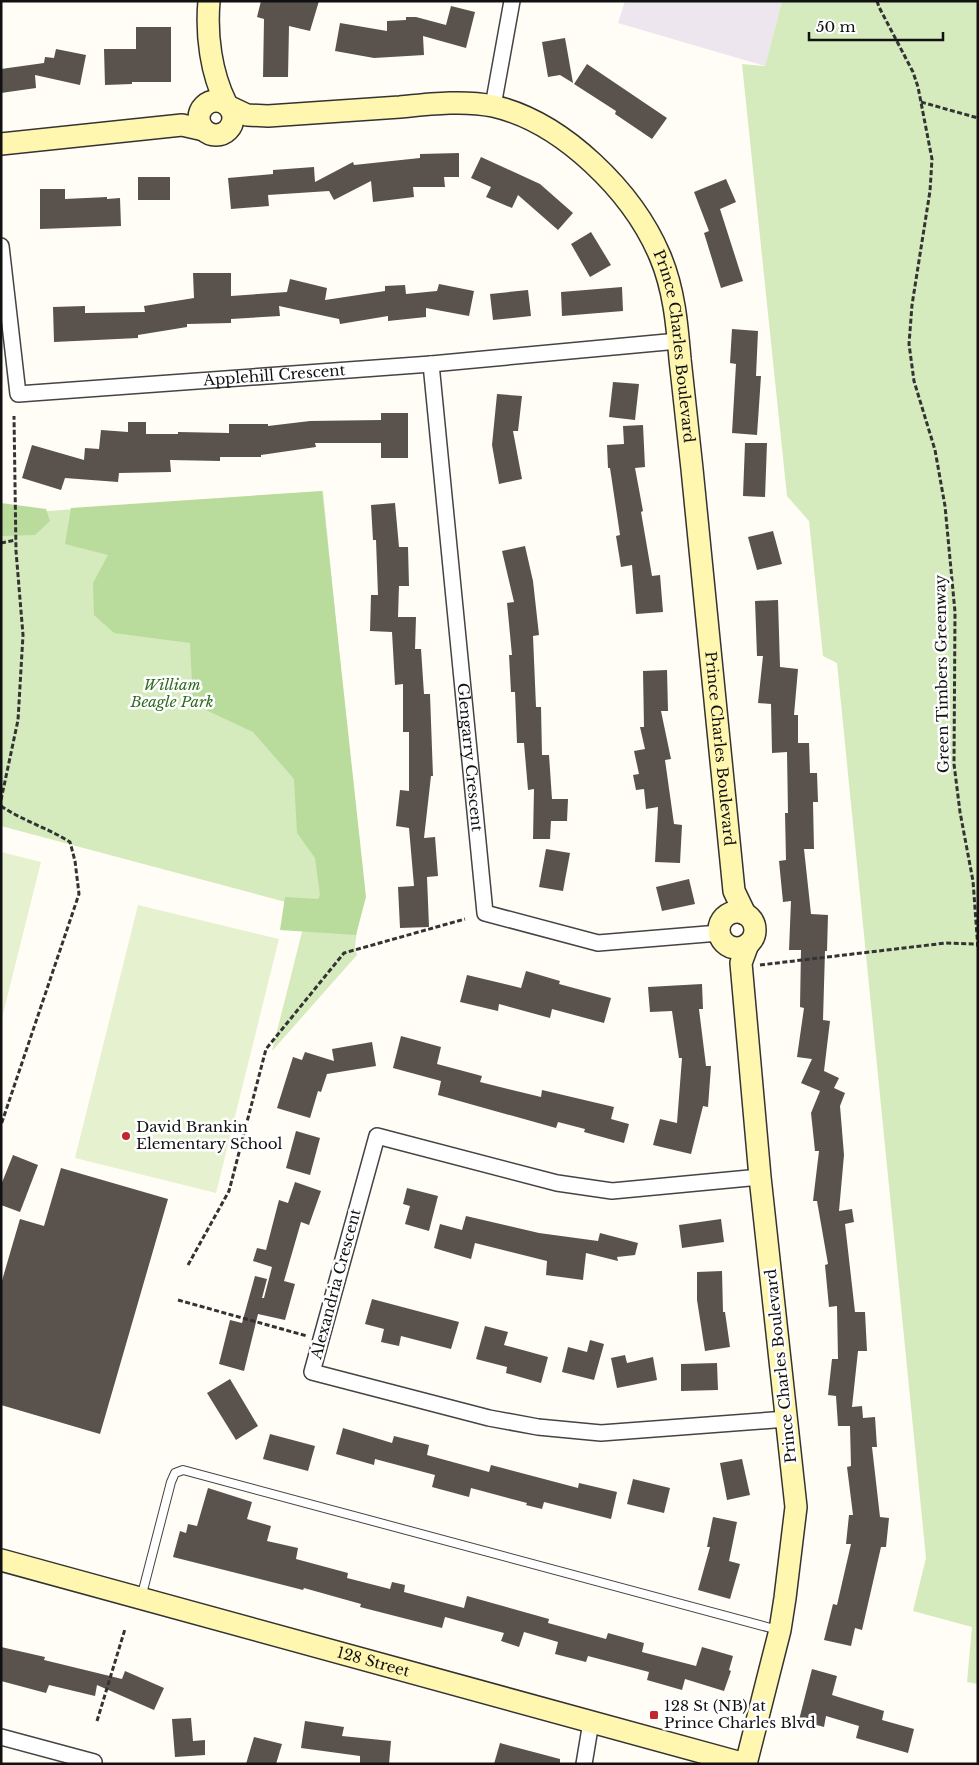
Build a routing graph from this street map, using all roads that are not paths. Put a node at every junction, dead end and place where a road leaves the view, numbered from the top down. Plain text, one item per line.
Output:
1 (209, 1) edge
2 (512, 1) edge
3 (212, 62) junction
4 (228, 105) junction
5 (493, 106) junction
6 (268, 116) junction
7 (198, 118) junction
8 (230, 129) junction
9 (1, 144) edge
10 (1, 246) edge
11 (678, 341) junction
12 (431, 364) junction
13 (738, 940) junction
14 (760, 1177) junction
15 (787, 1419) junction
16 (1, 1560) edge
17 (141, 1598) junction
18 (780, 1630) junction
19 (591, 1722) junction
20 (1, 1737) edge
21 (94, 1762) dead end
22 (584, 1764) edge
23 (746, 1764) edge

1 - 3 street
2 - 5 street
3 - 4 street
3 - 7 street
4 - 6 street, Prince Charles Boulevard
4 - 7 street
4 - 8 street
5 - 6 street, Prince Charles Boulevard
5 - 11 street, Prince Charles Boulevard
6 - 8 street, Prince Charles Boulevard
7 - 8 street
7 - 9 street
10 - 12 street, Applehill Crescent
11 - 12 street, Applehill Crescent
11 - 13 street, Prince Charles Boulevard
12 - 13 street, Glengarry Crescent
13 - 14 street, Prince Charles Boulevard
14 - 15 street, Prince Charles Boulevard
14 - 15 street, Alexandria Crescent
15 - 18 street, Prince Charles Boulevard
16 - 17 street, 128 Street
17 - 18 lane
17 - 19 street, 128 Street
18 - 23 street, Prince Charles Boulevard
19 - 22 street
19 - 23 street, 128 Street
20 - 21 street

